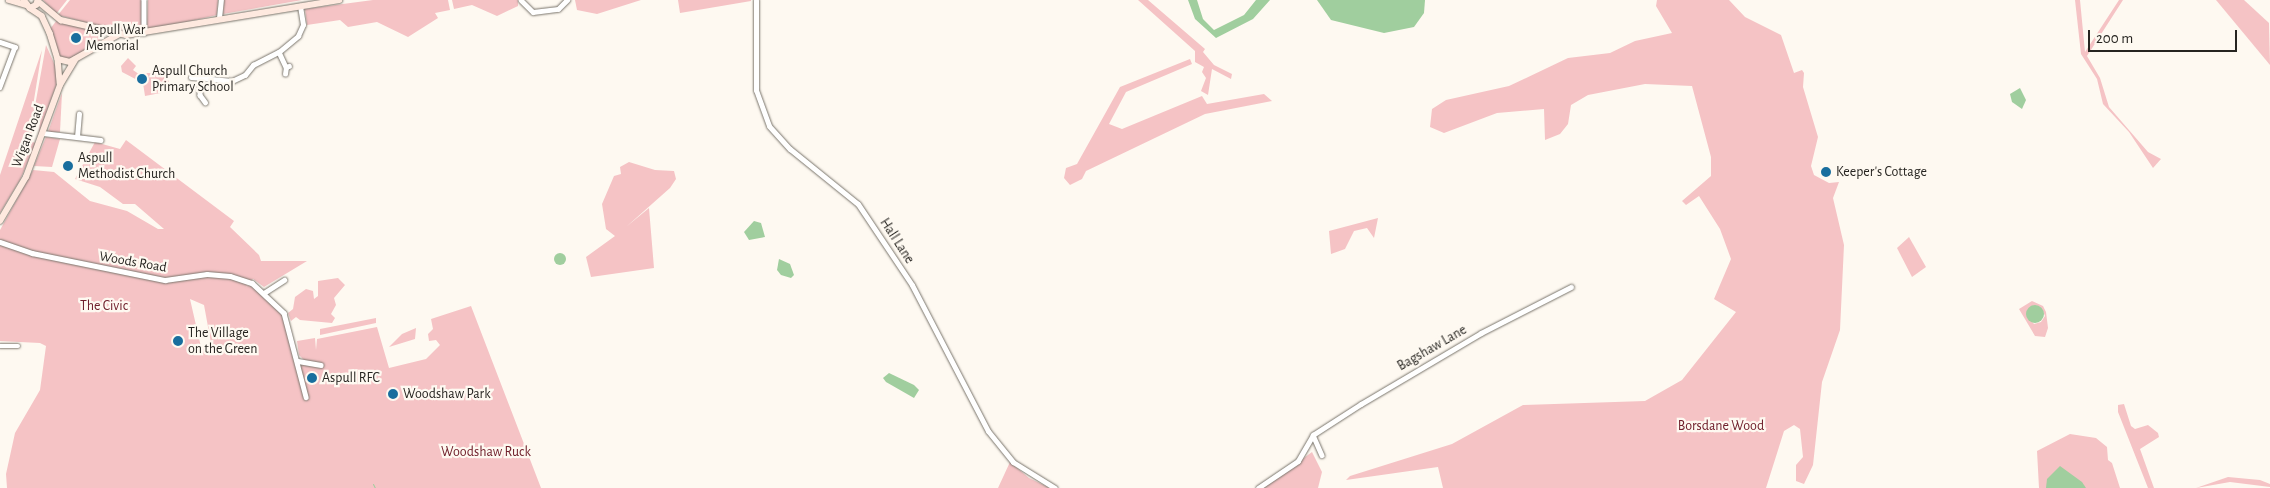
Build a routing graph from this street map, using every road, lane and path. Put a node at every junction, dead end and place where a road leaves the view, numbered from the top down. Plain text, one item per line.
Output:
1 (12, 0) edge
2 (144, 0) edge
3 (220, 0) edge
4 (339, 0) edge
5 (521, 0) edge
6 (567, 0) edge
7 (756, 0) edge
8 (38, 1) edge
9 (26, 4) edge
10 (300, 6) junction
11 (219, 18) junction
12 (61, 20) junction
13 (95, 29) junction
14 (50, 33) junction
15 (144, 33) junction
16 (119, 35) junction
17 (0, 42) edge
18 (99, 44) junction
19 (279, 52) junction
20 (58, 59) junction
21 (75, 60) junction
22 (285, 74) dead end
23 (191, 78) dead end
24 (200, 78) junction
25 (60, 85) junction
26 (0, 87) edge
27 (206, 103) dead end
28 (79, 114) dead end
29 (44, 133) junction
30 (77, 137) junction
31 (101, 140) dead end
32 (0, 221) edge
33 (0, 242) edge
34 (284, 280) dead end
35 (1571, 287) dead end
36 (264, 293) junction
37 (0, 346) edge
38 (18, 346) dead end
39 (298, 361) junction
40 (321, 365) dead end
41 (306, 397) dead end
42 (1312, 437) junction
43 (1322, 455) dead end
44 (1055, 488) edge
45 (1258, 488) edge

1 - 9 main road
2 - 15 street
3 - 11 street
4 - 10 main road
5 - 6 street
7 - 44 street, Hall Lane
8 - 9 main road
8 - 12 main road
9 - 14 main road, Wigan Road
10 - 11 main road
10 - 19 street
11 - 15 main road
12 - 13 main road
12 - 14 main road
13 - 16 main road
13 - 18 main road
14 - 20 main road, Wigan Road
15 - 16 main road
16 - 18 main road
17 - 26 street
18 - 21 main road
19 - 22 street
19 - 24 street
20 - 21 main road
20 - 25 main road, Wigan Road
21 - 25 main road, Wigan Road
23 - 24 street
24 - 27 street
25 - 29 main road, Wigan Road
28 - 30 street
29 - 30 street
29 - 32 main road, Wigan Road
30 - 31 street
33 - 36 street, Woods Road
34 - 36 street
35 - 42 street, Bagshaw Lane
36 - 39 street, Woods Road
37 - 38 street
39 - 40 street
39 - 41 street, Woods Road
42 - 43 street
42 - 45 street

